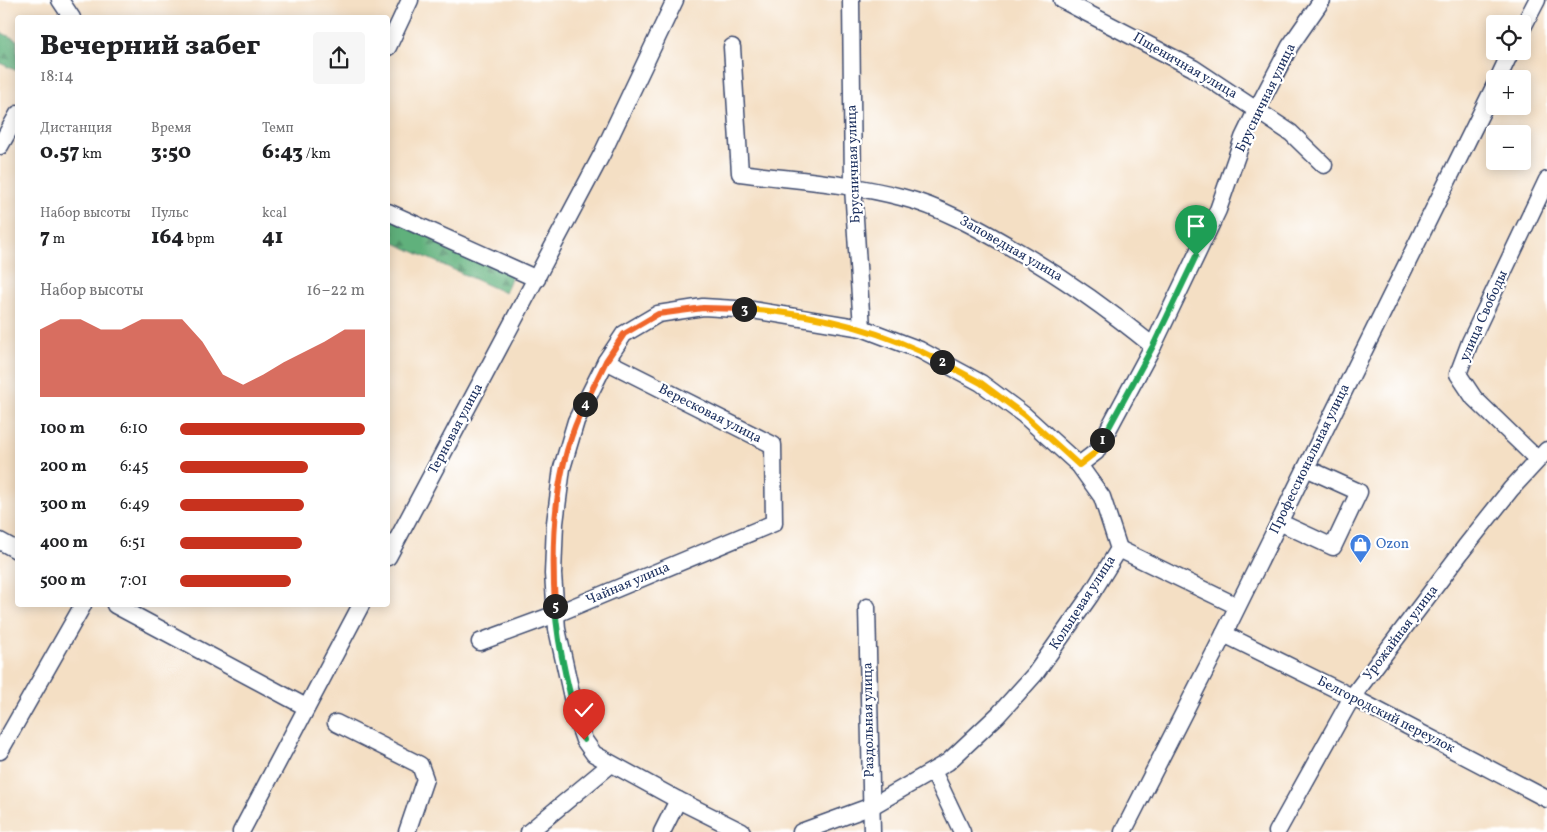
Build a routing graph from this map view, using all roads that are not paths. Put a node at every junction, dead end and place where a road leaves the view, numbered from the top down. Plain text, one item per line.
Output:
1 (60, 0) edge
2 (410, 0) edge
3 (675, 0) edge
4 (851, 0) edge
5 (1062, 0) edge
6 (1322, 0) edge
7 (1537, 0) edge
8 (70, 15) edge
9 (1529, 15) edge
10 (390, 42) edge
11 (732, 47) dead end
12 (1486, 103) edge
13 (1258, 109) junction
14 (15, 119) edge
15 (0, 146) edge
16 (1324, 165) dead end
17 (1547, 180) edge
18 (853, 186) junction
19 (390, 213) edge
20 (537, 279) junction
21 (862, 328) junction
22 (1153, 346) junction
23 (606, 361) junction
24 (1542, 454) edge
25 (1079, 465) junction
26 (1306, 468) junction
27 (1279, 522) junction
28 (774, 523) joint
29 (0, 541) edge
30 (15, 549) edge
31 (1119, 549) junction
32 (390, 552) edge
33 (1237, 606) junction
34 (82, 607) edge
35 (119, 607) edge
36 (360, 607) edge
37 (867, 607) dead end
38 (556, 614) junction
39 (1224, 634) junction
40 (480, 642) dead end
41 (1352, 697) junction
42 (306, 708) junction
43 (336, 723) dead end
44 (0, 751) edge
45 (610, 765) junction
46 (933, 771) junction
47 (1547, 799) edge
48 (678, 800) junction
49 (872, 806) junction
50 (241, 832) edge
51 (407, 832) edge
52 (529, 832) edge
53 (662, 832) edge
54 (742, 832) edge
55 (801, 832) edge
56 (872, 832) edge
57 (962, 832) edge
58 (1123, 832) edge
59 (1277, 832) edge

1 - 8 street
2 - 10 street
3 - 20 street, Терновая улица
4 - 18 street, Брусничная улица
5 - 13 street, Пщеничная улица
6 - 13 street, Брусничная улица
7 - 9 street
11 - 18 street, Заповедная улица
12 - 26 street, Профессиональная улица
13 - 16 street, Пщеничная улица
13 - 22 street, Брусничная улица
14 - 15 street
17 - 24 street, улица Свободы
18 - 21 street, Брусничная улица
18 - 22 street, Заповедная улица
19 - 20 street
20 - 32 street, Терновая улица
21 - 23 street, Кольцевая улица
21 - 25 street, Кольцевая улица
22 - 25 street, Брусничная улица
23 - 28 street, Вересковая улица
23 - 38 street, Кольцевая улица
24 - 41 street, Урожайная улица
25 - 31 street, Кольцевая улица
26 - 27 street, Профессиональная улица
26 - 27 street
27 - 33 street, Профессиональная улица
28 - 38 street, Чайная улица
29 - 30 street
31 - 33 street
31 - 46 street, Кольцевая улица
33 - 39 street, Профессиональная улица
34 - 44 street
35 - 42 street
36 - 42 street
37 - 49 street, Раздольная улица
38 - 40 street, Чайная улица
38 - 45 street, Кольцевая улица
39 - 41 street, Белгородский переулок
39 - 58 street, Профессиональная улица
41 - 47 street, Белгородский переулок
41 - 59 street, Урожайная улица
42 - 50 street
43 - 51 street
45 - 48 street, Кольцевая улица
45 - 52 street
46 - 49 street, Кольцевая улица
46 - 57 street
48 - 53 street
48 - 54 street, Кольцевая улица
49 - 55 street, Кольцевая улица
49 - 56 street, Раздольная улица

